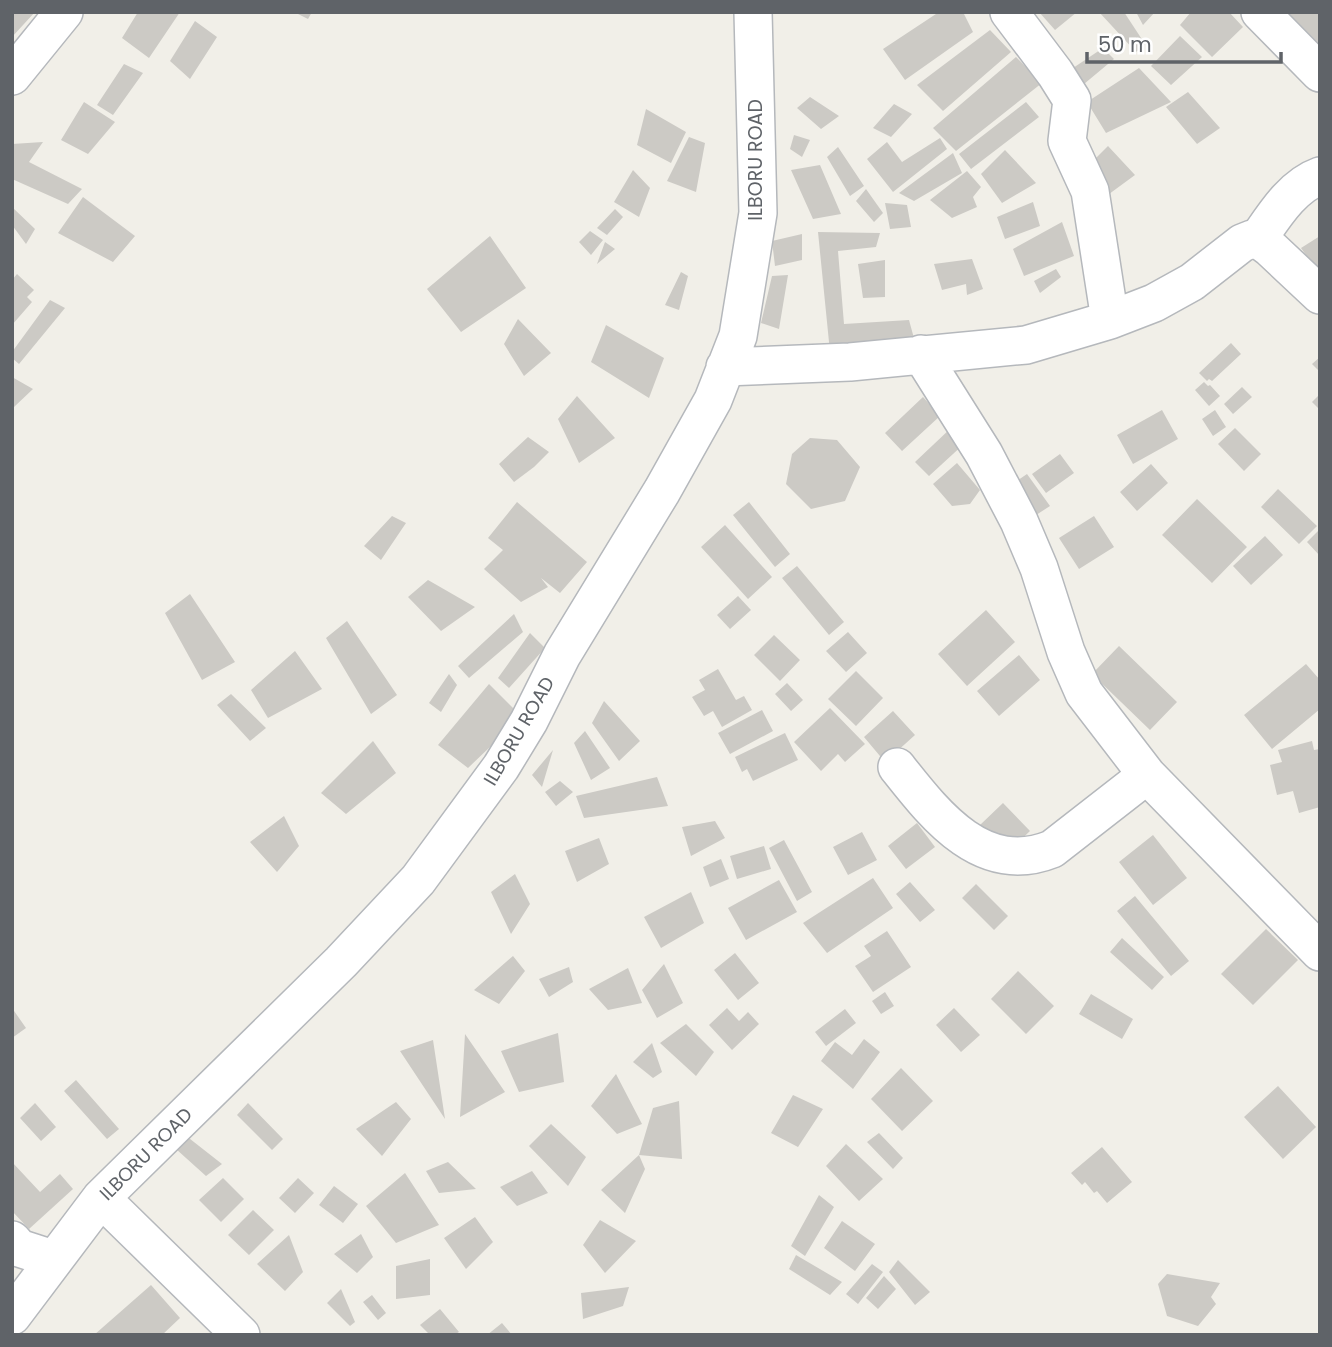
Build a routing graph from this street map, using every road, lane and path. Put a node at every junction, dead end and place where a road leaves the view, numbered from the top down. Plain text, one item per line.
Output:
1 (64, 12) edge
2 (752, 12) edge
3 (1009, 12) edge
4 (1260, 12) edge
5 (1320, 73) edge
6 (12, 76) edge
7 (1320, 176) edge
8 (1258, 239) junction
9 (1320, 295) edge
10 (1110, 320) junction
11 (922, 354) junction
12 (725, 367) junction
13 (897, 767) dead end
14 (1147, 775) junction
15 (1320, 952) edge
16 (101, 1198) junction
17 (12, 1240) edge
18 (53, 1259) junction
19 (12, 1316) edge
20 (241, 1335) edge

1 - 6 street
2 - 12 street, ILBORU ROAD
3 - 10 street
4 - 5 street
7 - 8 street
8 - 9 street
8 - 10 street
10 - 11 street
11 - 12 street
11 - 14 street
12 - 16 street, ILBORU ROAD
13 - 14 street
14 - 15 street
16 - 18 street, ILBORU ROAD
16 - 20 street
17 - 18 street
18 - 19 street, ILBORU ROAD

